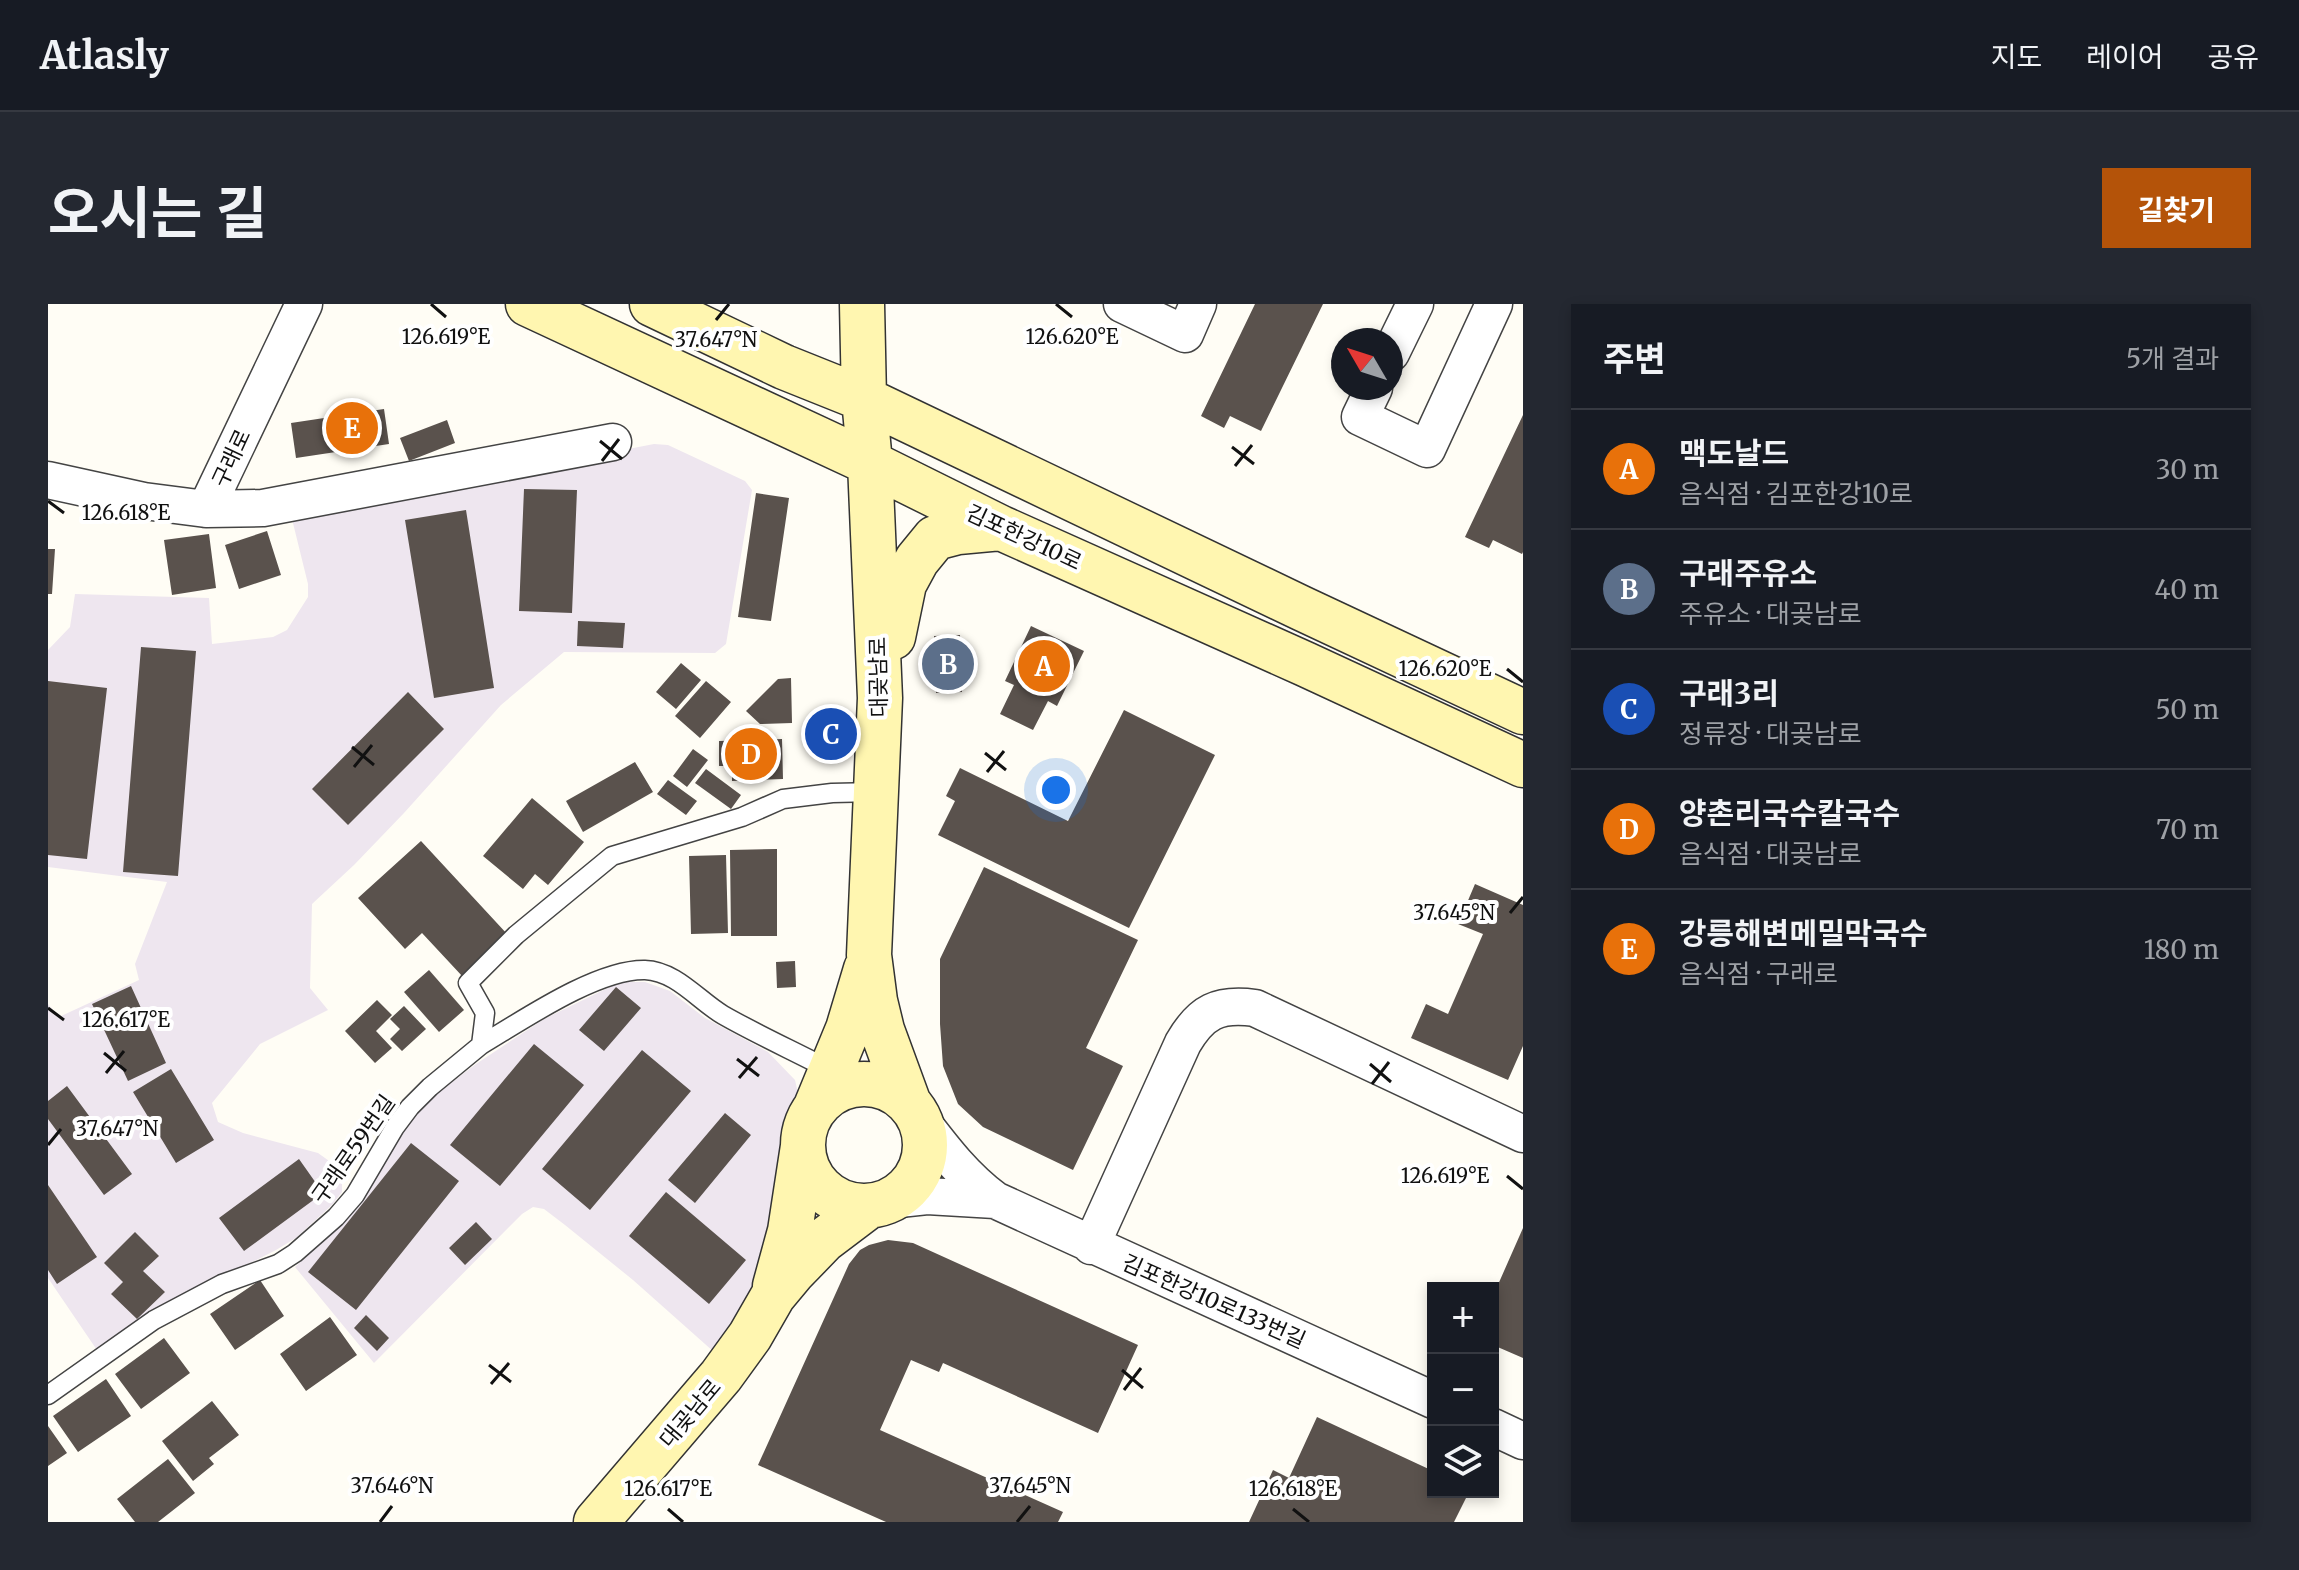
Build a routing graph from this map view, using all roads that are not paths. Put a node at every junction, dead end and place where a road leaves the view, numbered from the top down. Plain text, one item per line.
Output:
1 (304, 304) edge
2 (528, 304) edge
3 (652, 304) edge
4 (862, 304) edge
5 (1122, 304) edge
6 (1198, 304) edge
7 (1415, 304) edge
8 (1494, 304) edge
9 (1403, 328) edge
10 (864, 399) junction
11 (1368, 400) edge
12 (613, 442) dead end
13 (870, 463) junction
14 (48, 480) edge
15 (206, 509) junction
16 (1001, 528) junction
17 (880, 698) junction
18 (1523, 712) edge
19 (1523, 765) edge
20 (876, 792) junction
21 (869, 955) junction
22 (481, 1045) junction
23 (817, 1109) junction
24 (914, 1110) junction
25 (1523, 1134) edge
26 (995, 1200) junction
27 (879, 1203) junction
28 (1091, 1246) junction
29 (773, 1296) junction
30 (48, 1395) edge
31 (1427, 1397) edge
32 (1499, 1430) edge
33 (1523, 1441) edge
34 (596, 1522) edge

1 - 15 street, 구래로
2 - 13 street, 김포한강10로
3 - 10 street
4 - 10 street, 대곶남로
5 - 6 street
7 - 9 street
8 - 11 street
10 - 13 street, 대곶남로
10 - 18 street
12 - 15 street
13 - 16 street, 김포한강10로
13 - 17 street, 대곶남로
14 - 15 street, 구래로
16 - 17 street
16 - 19 street, 김포한강10로
17 - 20 street, 대곶남로
20 - 21 street, 대곶남로
20 - 22 lane
21 - 23 street
21 - 24 street
22 - 23 lane, 구래로59번길
22 - 30 lane, 구래로59번길
23 - 24 street
23 - 27 street
23 - 29 street
24 - 26 street
24 - 27 street
25 - 28 street
26 - 27 street
26 - 28 street, 김포한강10로133번길
27 - 29 street
28 - 31 street, 김포한강10로133번길
29 - 34 street, 대곶남로
32 - 33 street

